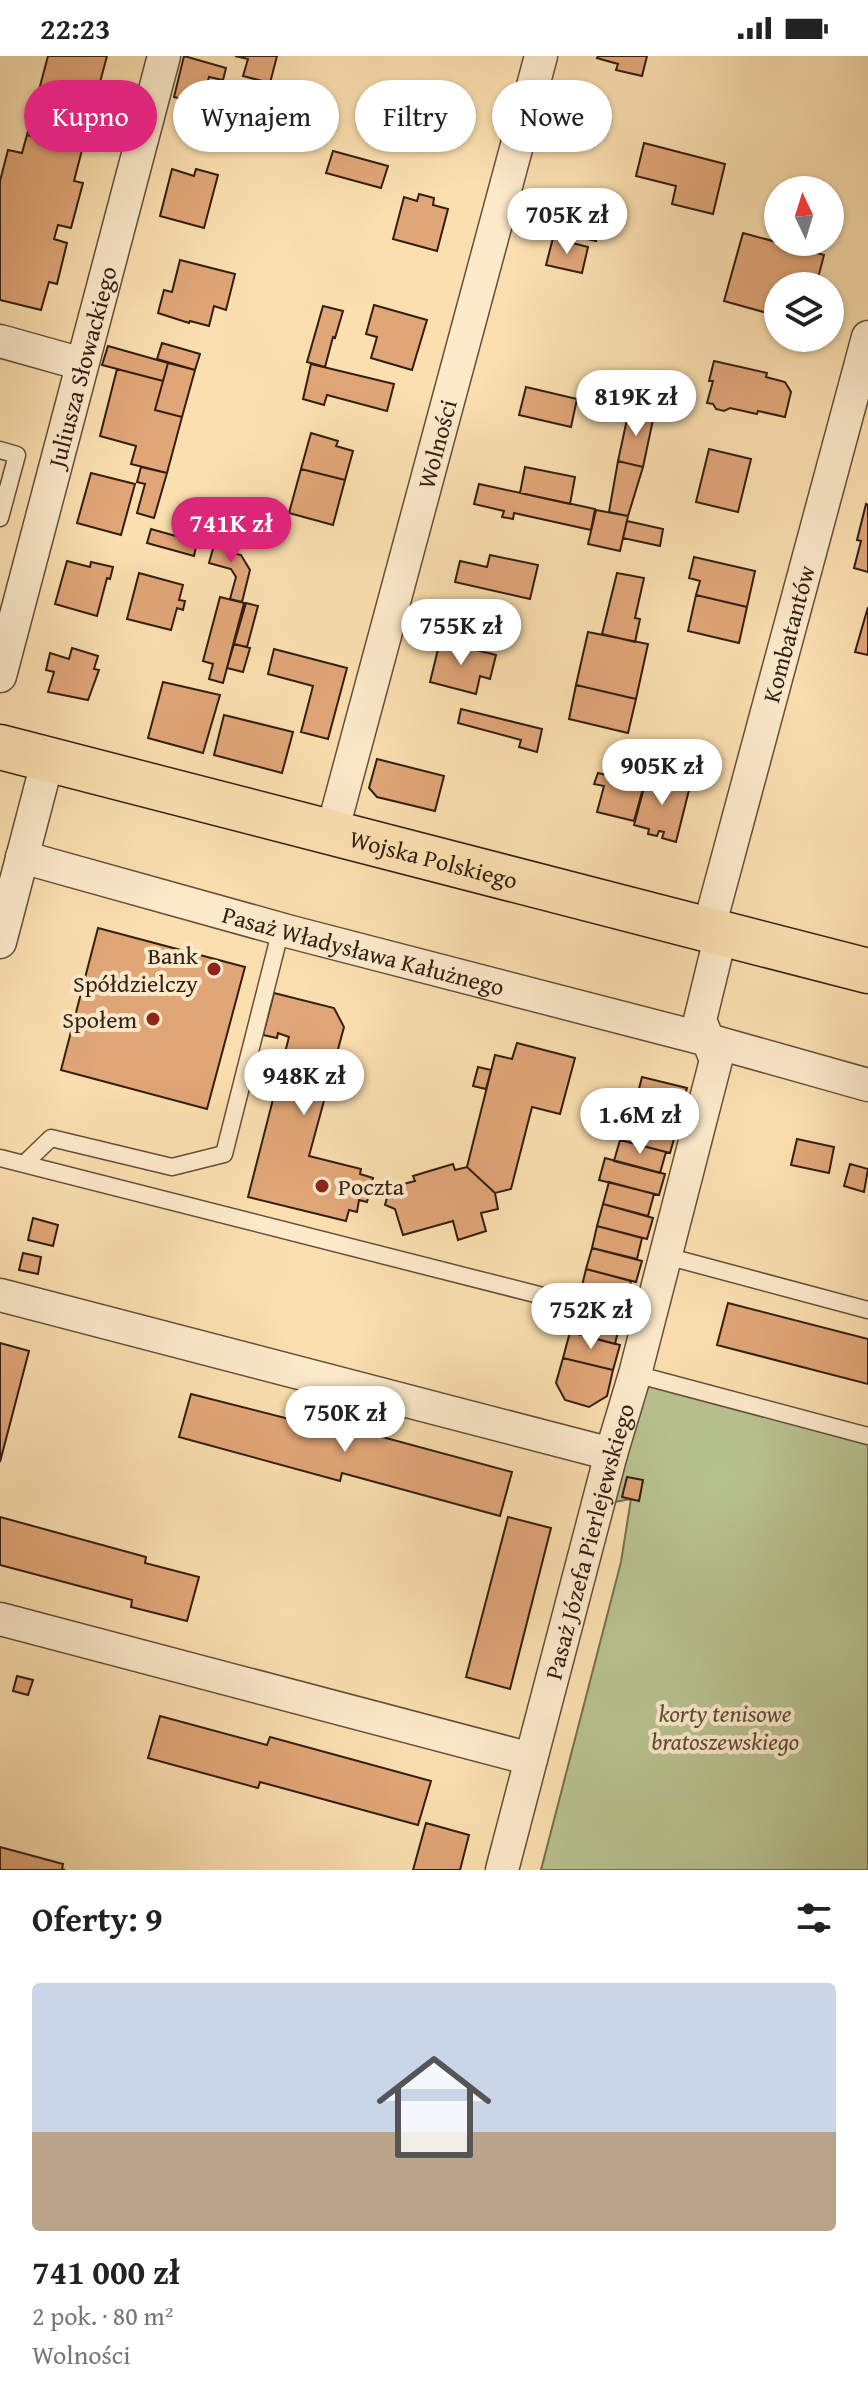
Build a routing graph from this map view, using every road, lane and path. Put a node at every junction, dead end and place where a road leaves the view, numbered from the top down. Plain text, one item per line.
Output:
1 (164, 56) edge
2 (541, 56) edge
3 (868, 337) edge
4 (0, 341) edge
5 (82, 364) junction
6 (0, 450) edge
7 (0, 518) edge
8 (0, 676) edge
9 (0, 747) edge
10 (48, 759) junction
11 (332, 832) junction
12 (12, 875) edge
13 (281, 929) junction
14 (714, 932) junction
15 (0, 942) edge
16 (868, 971) edge
17 (708, 1040) junction
18 (868, 1085) edge
19 (0, 1158) edge
20 (24, 1164) junction
21 (666, 1256) junction
22 (0, 1295) edge
23 (543, 1296) dead end
24 (868, 1310) edge
25 (635, 1374) junction
26 (868, 1436) edge
27 (611, 1454) junction
28 (0, 1619) edge
29 (531, 1759) junction
30 (502, 1870) edge

1 - 5 street, Juliusza Słowackiego
2 - 11 street, Wolności
3 - 14 street, Kombatantów
4 - 5 street
5 - 8 street, Juliusza Słowackiego
6 - 7 lane
9 - 10 main road, Wojska Polskiego
10 - 11 main road, Wojska Polskiego
10 - 12 street
11 - 14 main road, Wojska Polskiego
12 - 13 street, Pasaż Władysława Kałużnego
12 - 15 street
13 - 17 street, Pasaż Władysława Kałużnego
13 - 20 lane
14 - 16 main road, Wojska Polskiego
14 - 17 street, Pasaż Józefa Pierlejewskiego
17 - 18 street, Pasaż Władysława Kałużnego
17 - 21 street, Pasaż Józefa Pierlejewskiego
19 - 20 lane
20 - 23 lane
21 - 24 lane
21 - 25 street, Pasaż Józefa Pierlejewskiego
22 - 27 street
25 - 26 lane
25 - 27 street, Pasaż Józefa Pierlejewskiego
27 - 29 street, Pasaż Józefa Pierlejewskiego
28 - 29 street
29 - 30 street, Pasaż Józefa Pierlejewskiego

